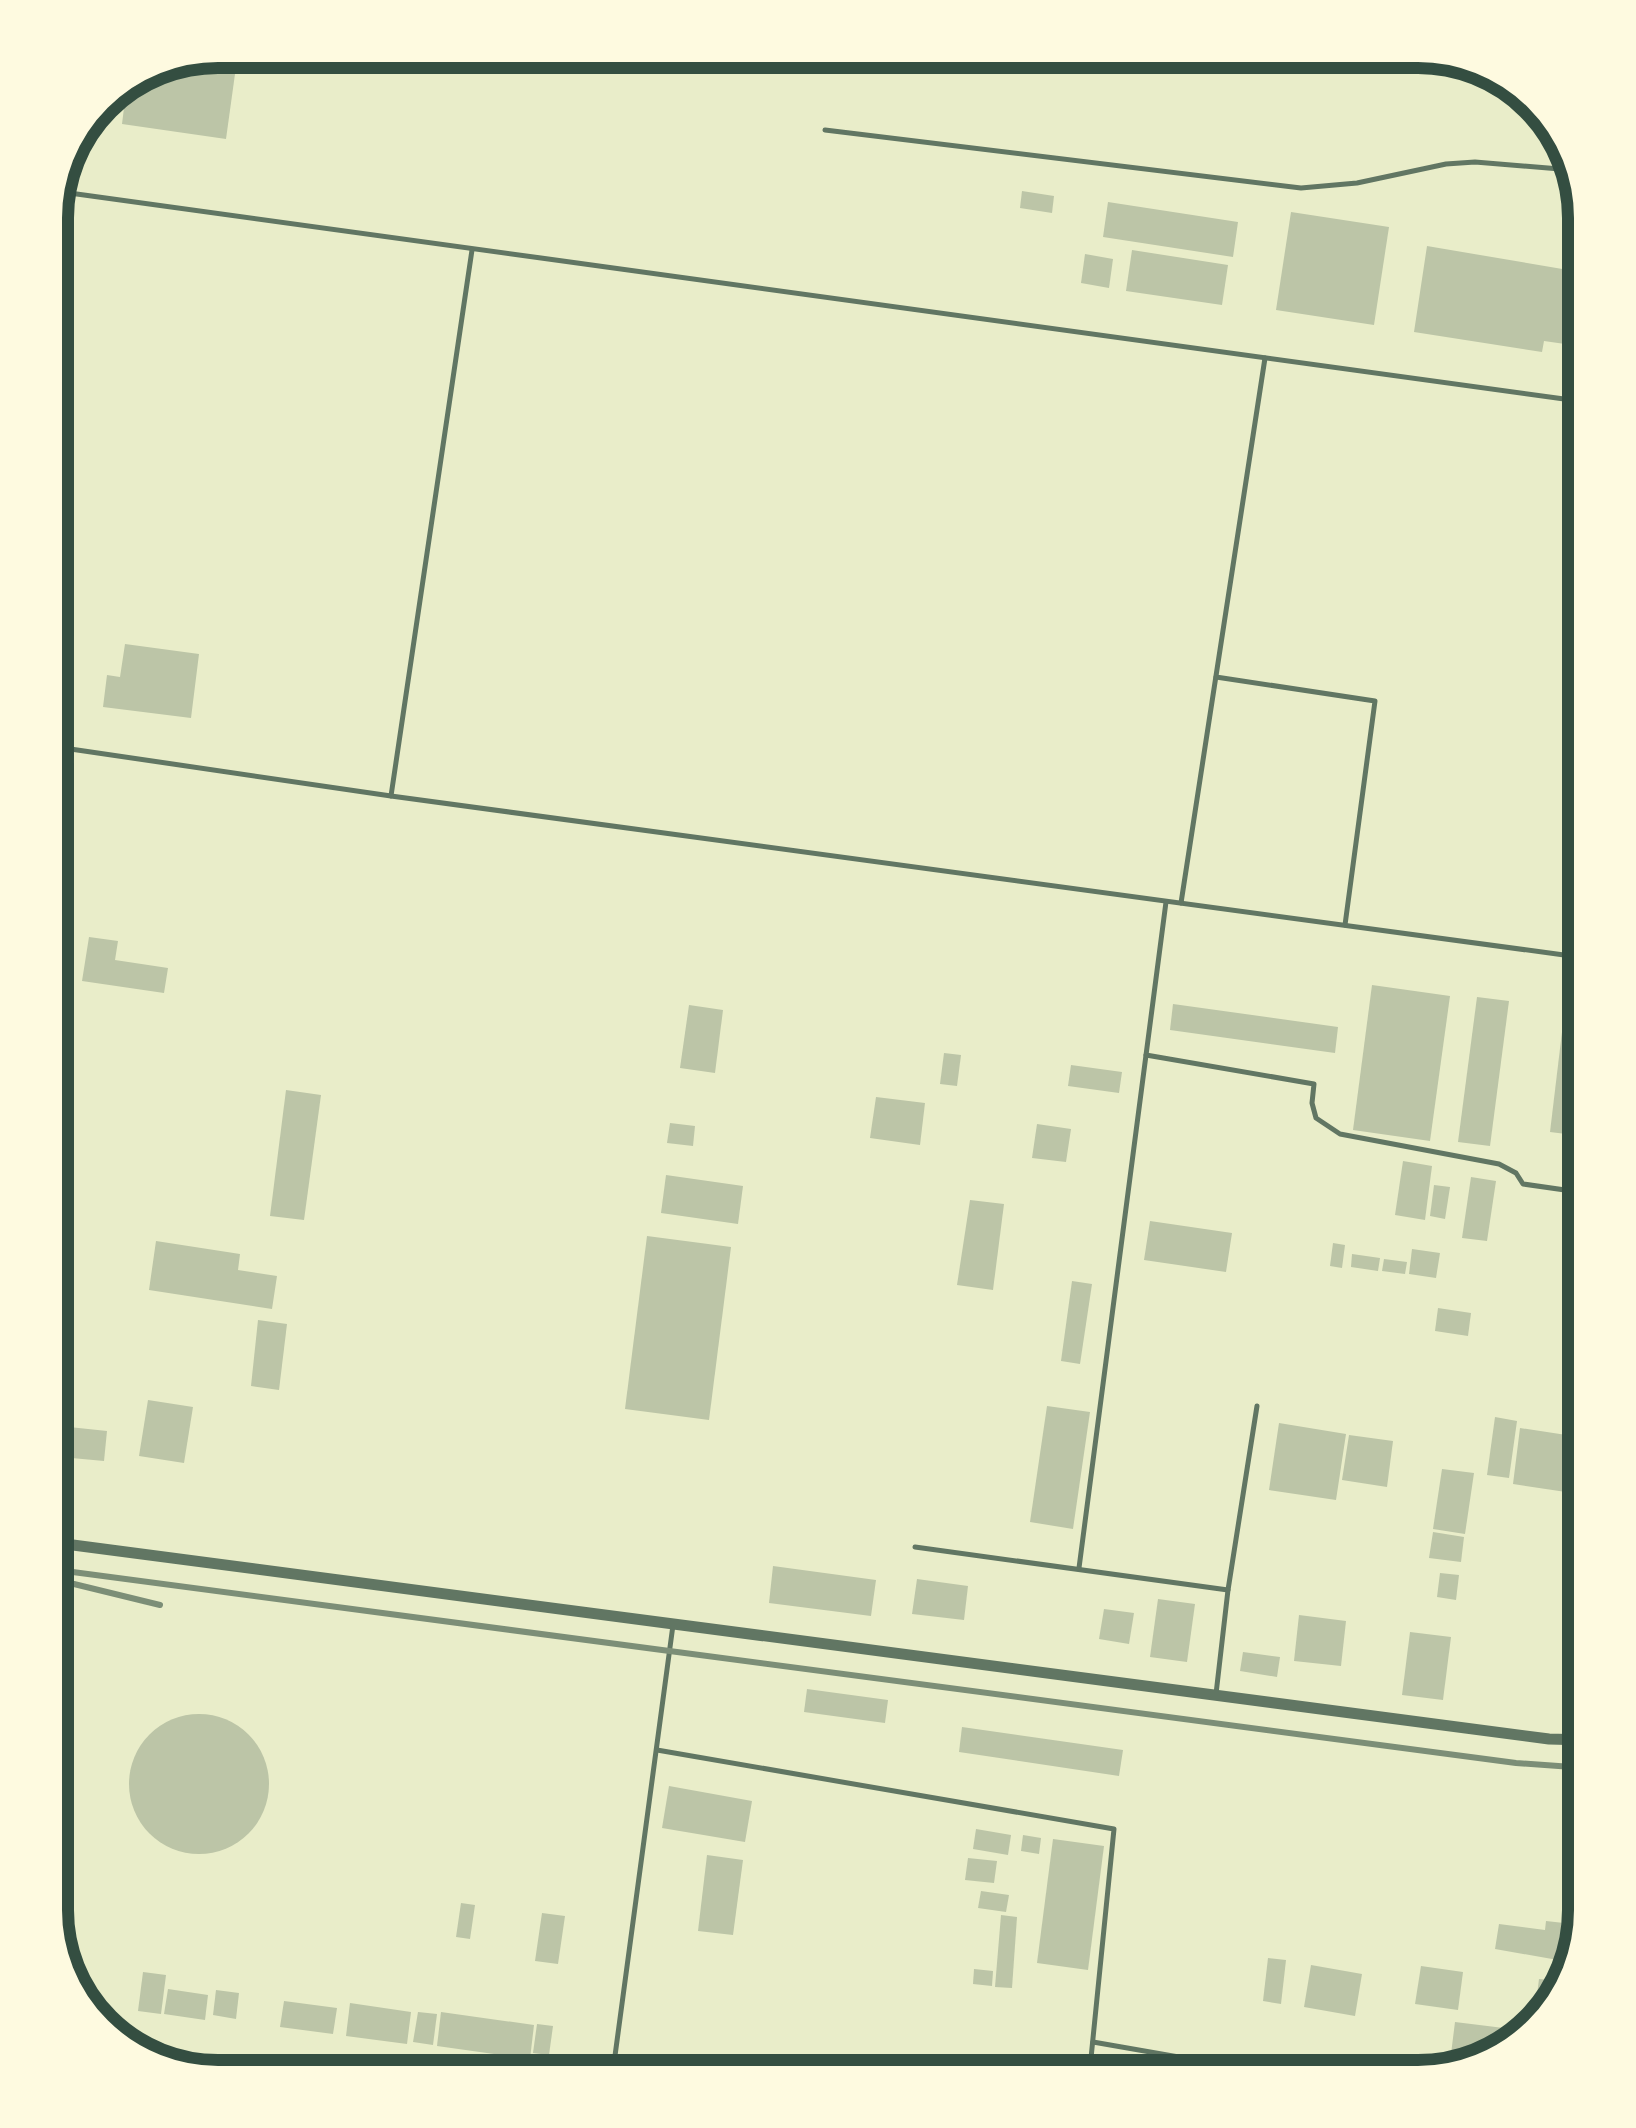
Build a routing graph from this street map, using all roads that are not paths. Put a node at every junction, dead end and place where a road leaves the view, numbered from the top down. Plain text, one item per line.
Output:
1 (825, 130) dead end
2 (1559, 169) edge
3 (70, 192) edge
4 (472, 250) junction
5 (1265, 358) junction
6 (1568, 400) edge
7 (1216, 677) junction
8 (68, 749) edge
9 (391, 796) junction
10 (1166, 902) junction
11 (1181, 904) junction
12 (1345, 926) junction
13 (1568, 956) edge
14 (1146, 1055) junction
15 (1568, 1190) edge
16 (1257, 1406) dead end
17 (67, 1544) edge
18 (915, 1547) dead end
19 (1079, 1568) junction
20 (1228, 1590) junction
21 (674, 1625) junction
22 (1215, 1697) junction
23 (1568, 1740) edge
24 (656, 1750) junction
25 (1093, 2042) junction
26 (614, 2060) edge
27 (1092, 2060) edge
28 (1196, 2060) edge

1 - 2 lane
3 - 4 lane
4 - 5 lane
4 - 9 lane
5 - 6 lane
5 - 7 lane
7 - 11 lane
7 - 12 lane
8 - 9 lane
9 - 10 lane
10 - 11 lane
10 - 14 lane
11 - 12 lane
12 - 13 lane
14 - 15 lane
14 - 19 lane
16 - 20 lane
17 - 21 street
18 - 19 lane
19 - 20 lane
20 - 22 lane
21 - 22 street
21 - 24 lane
22 - 23 street
24 - 25 lane
24 - 26 lane
25 - 27 lane
25 - 28 lane

